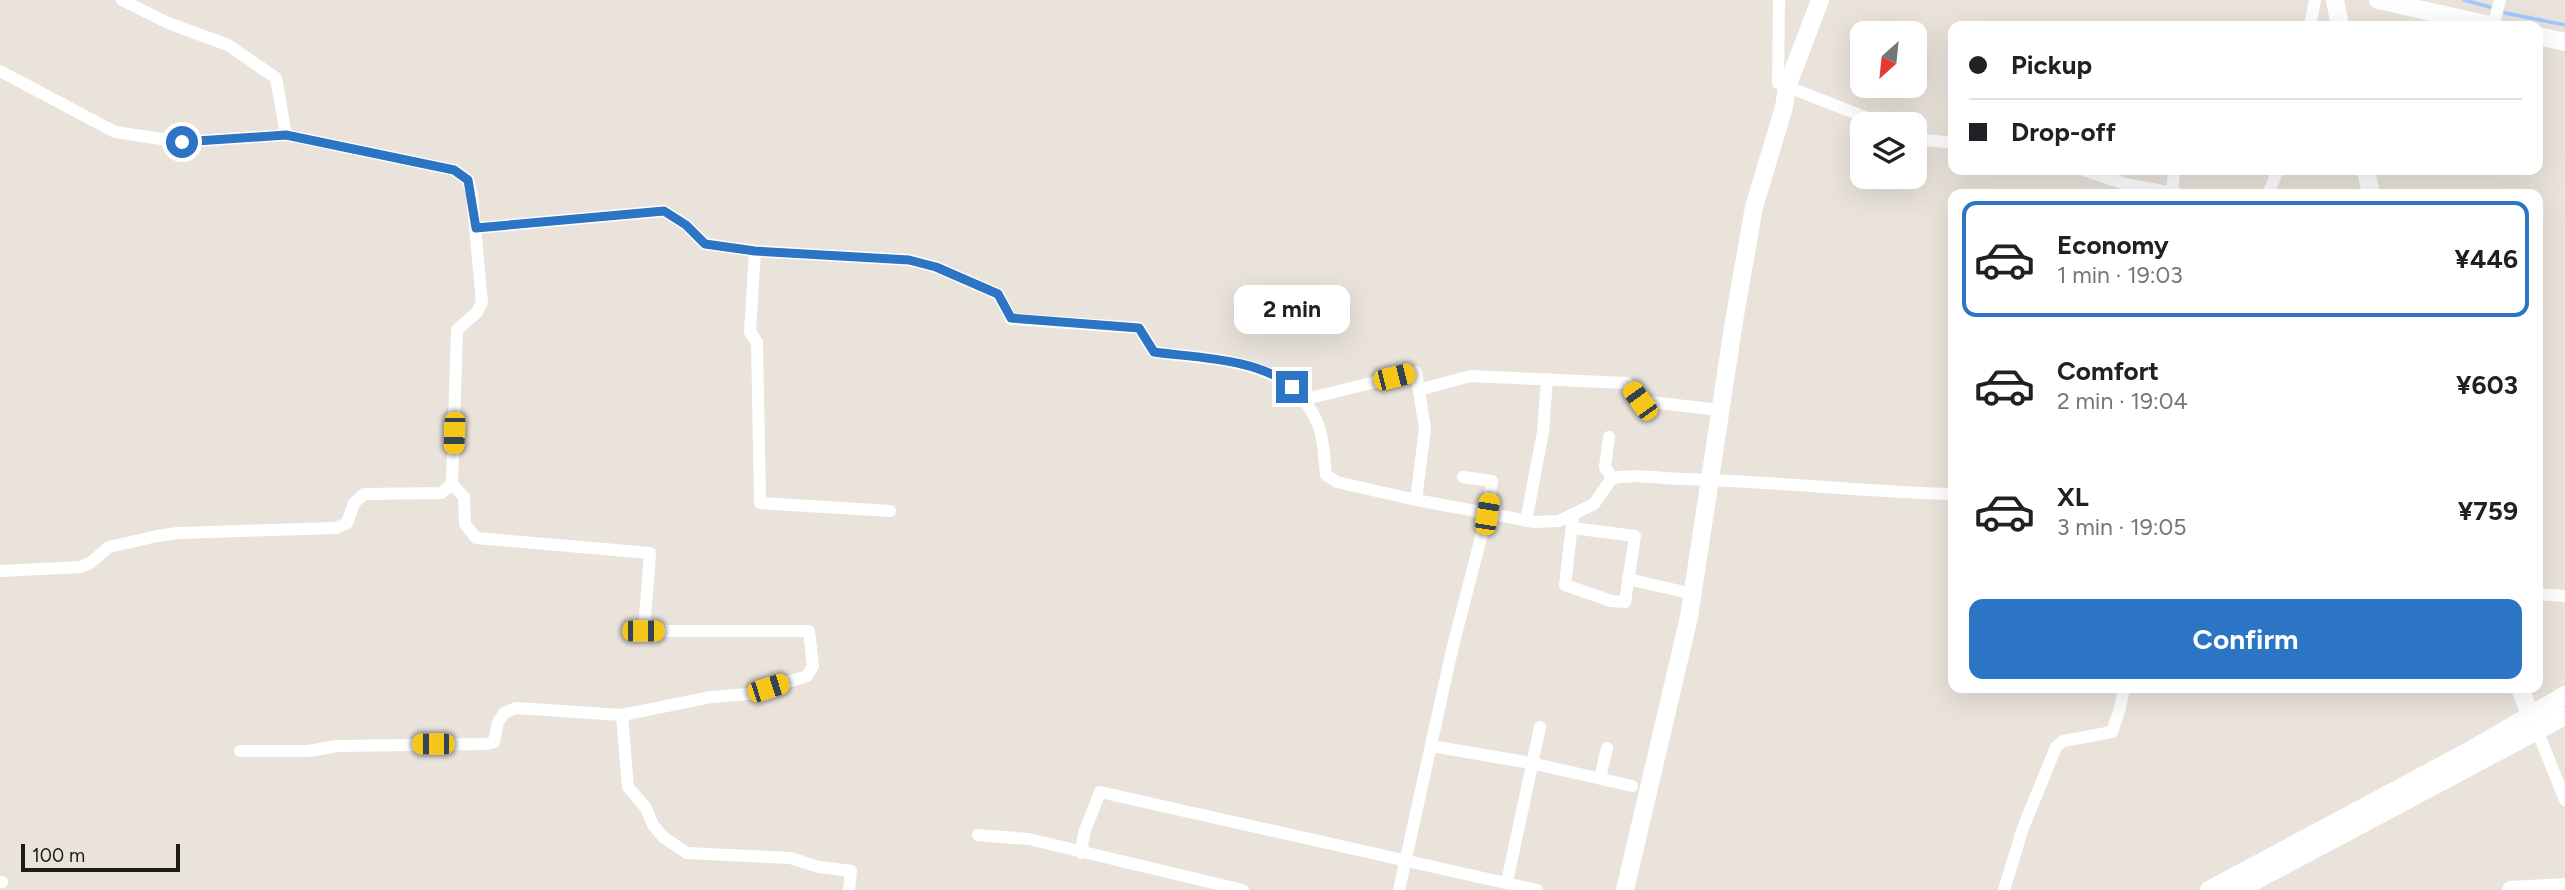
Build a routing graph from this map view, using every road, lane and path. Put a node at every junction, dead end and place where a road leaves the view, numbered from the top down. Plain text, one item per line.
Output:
1 (122, 0) edge
2 (1779, 0) edge
3 (1820, 0) edge
4 (2315, 0) edge
5 (2335, 0) edge
6 (2378, 0) edge
7 (2500, 0) edge
8 (2311, 21) edge
9 (2339, 21) edge
10 (2472, 21) edge
11 (2495, 21) edge
12 (2543, 37) edge
13 (2565, 42) edge
14 (0, 71) edge
15 (1787, 87) junction
16 (1852, 112) edge
17 (286, 135) junction
18 (1927, 140) edge
19 (1948, 142) edge
20 (2117, 175) edge
21 (2160, 189) edge
22 (476, 228) junction
23 (755, 251) junction
24 (1547, 379) junction
25 (1419, 390) junction
26 (1306, 399) junction
27 (1721, 410) junction
28 (1609, 438) dead end
29 (1463, 477) dead end
30 (1612, 478) junction
31 (1712, 479) junction
32 (452, 484) junction
33 (1948, 494) edge
34 (1416, 500) junction
35 (890, 511) dead end
36 (1487, 514) junction
37 (1526, 521) junction
38 (1573, 522) junction
39 (0, 571) edge
40 (1628, 579) junction
41 (1693, 593) junction
42 (2543, 594) edge
43 (2565, 596) edge
44 (2123, 693) edge
45 (2523, 693) edge
46 (2565, 695) edge
47 (622, 715) junction
48 (2565, 716) edge
49 (2534, 723) junction
50 (1540, 727) dead end
51 (1431, 746) junction
52 (1607, 748) dead end
53 (240, 751) dead end
54 (1531, 763) junction
55 (1600, 778) junction
56 (1632, 786) dead end
57 (2565, 800) edge
58 (978, 835) dead end
59 (1081, 853) junction
60 (1406, 860) junction
61 (1507, 882) junction
62 (2565, 887) edge
63 (1630, 888) edge
64 (849, 890) edge
65 (1242, 890) edge
66 (1399, 890) edge
67 (1536, 890) edge
68 (2004, 890) edge
69 (2209, 890) edge
70 (2238, 890) edge
71 (2511, 890) edge

1 - 17 street
2 - 15 street
3 - 15 street
4 - 8 street
5 - 9 street
6 - 10 street
7 - 11 street
12 - 13 street
14 - 17 street
15 - 16 street
15 - 27 street
17 - 22 street
18 - 19 street
20 - 21 street
22 - 23 street
22 - 32 street
23 - 26 street
23 - 35 street
24 - 25 street
24 - 27 street
24 - 37 street
25 - 26 street
25 - 34 street
26 - 34 street
27 - 31 street
28 - 30 street
29 - 36 street
30 - 31 street
30 - 38 street
31 - 33 street
31 - 41 street
32 - 39 street
32 - 47 street
34 - 36 street
36 - 37 street
36 - 51 street
37 - 38 street
38 - 40 street
38 - 40 street
40 - 41 street
41 - 63 street
42 - 43 street
44 - 68 street
45 - 49 street
46 - 49 street
47 - 53 street
47 - 64 street
48 - 49 street
49 - 57 street
49 - 69 street
49 - 70 street
50 - 54 street
51 - 54 street
51 - 60 street
52 - 55 street
54 - 55 street
54 - 61 street
55 - 56 street
58 - 59 street
59 - 60 street
59 - 65 street
60 - 61 street
60 - 66 street
61 - 67 street
62 - 71 street

